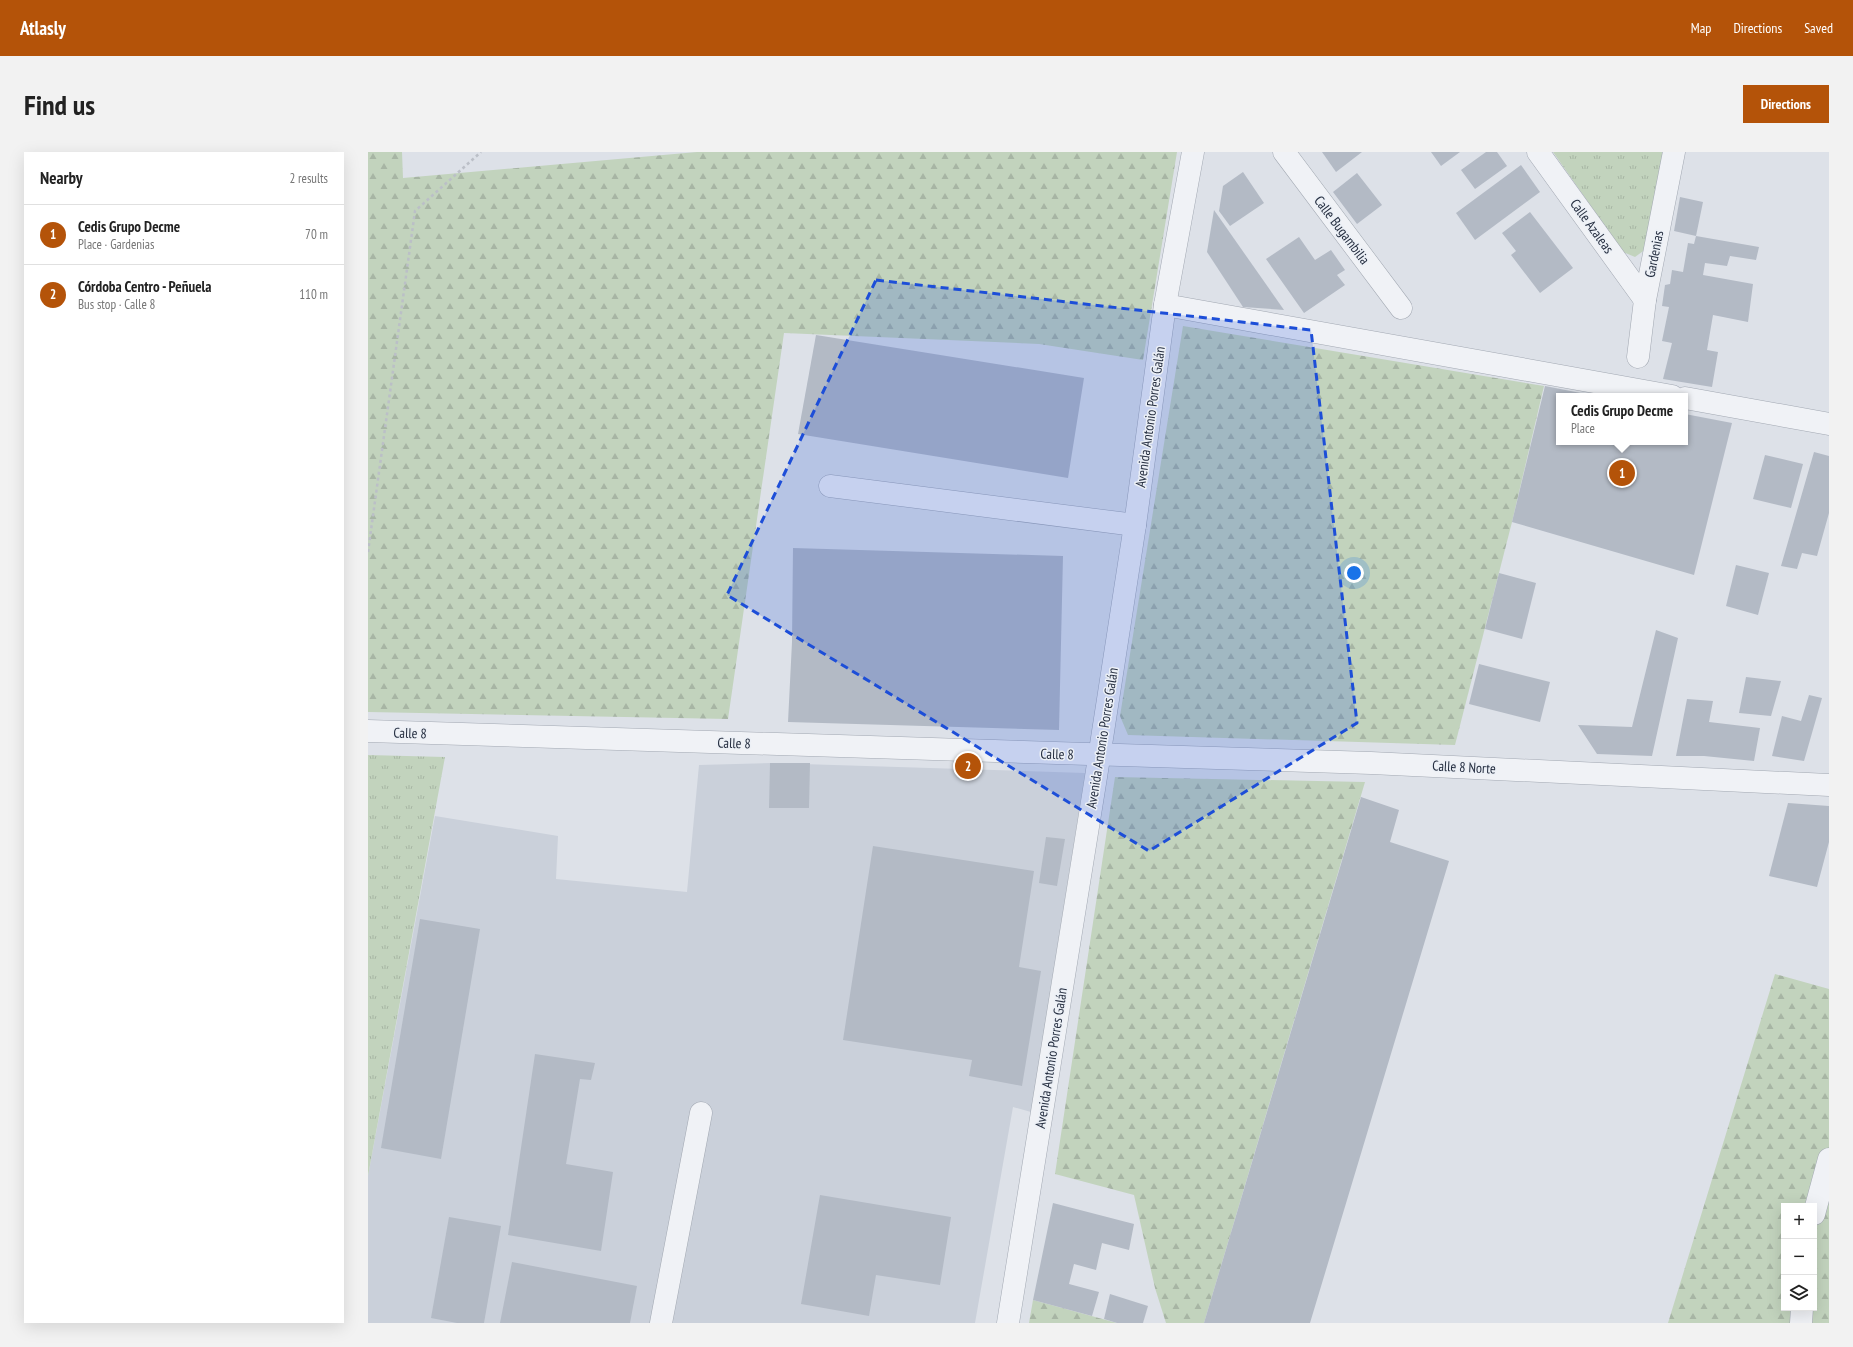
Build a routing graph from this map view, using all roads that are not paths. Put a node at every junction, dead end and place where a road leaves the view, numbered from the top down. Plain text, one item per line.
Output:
1 (1193, 152) edge
2 (1284, 152) edge
3 (1538, 152) edge
4 (1674, 152) edge
5 (1645, 300) junction
6 (1165, 305) junction
7 (1401, 308) dead end
8 (1638, 356) dead end
9 (1655, 393) edge
10 (1688, 399) edge
11 (1829, 424) edge
12 (830, 486) dead end
13 (1135, 525) junction
14 (368, 731) edge
15 (1099, 755) junction
16 (1829, 784) edge
17 (701, 1113) dead end
18 (1829, 1160) edge
19 (1817, 1203) edge
20 (1802, 1311) edge
21 (661, 1323) edge
22 (1008, 1323) edge
23 (1801, 1323) edge

1 - 6 street, Avenida Antonio Porres Galán
2 - 7 street, Calle Bugambilia
3 - 5 street, Calle Azaleas
4 - 5 street, Gardenias
5 - 8 street, Gardenias
6 - 9 street
6 - 13 street, Avenida Antonio Porres Galán
10 - 11 street
12 - 13 street
13 - 15 street, Avenida Antonio Porres Galán
14 - 15 street, Calle 8
15 - 16 street, Calle 8 Norte
15 - 22 street, Avenida Antonio Porres Galán
17 - 21 street
18 - 19 street
20 - 23 street

